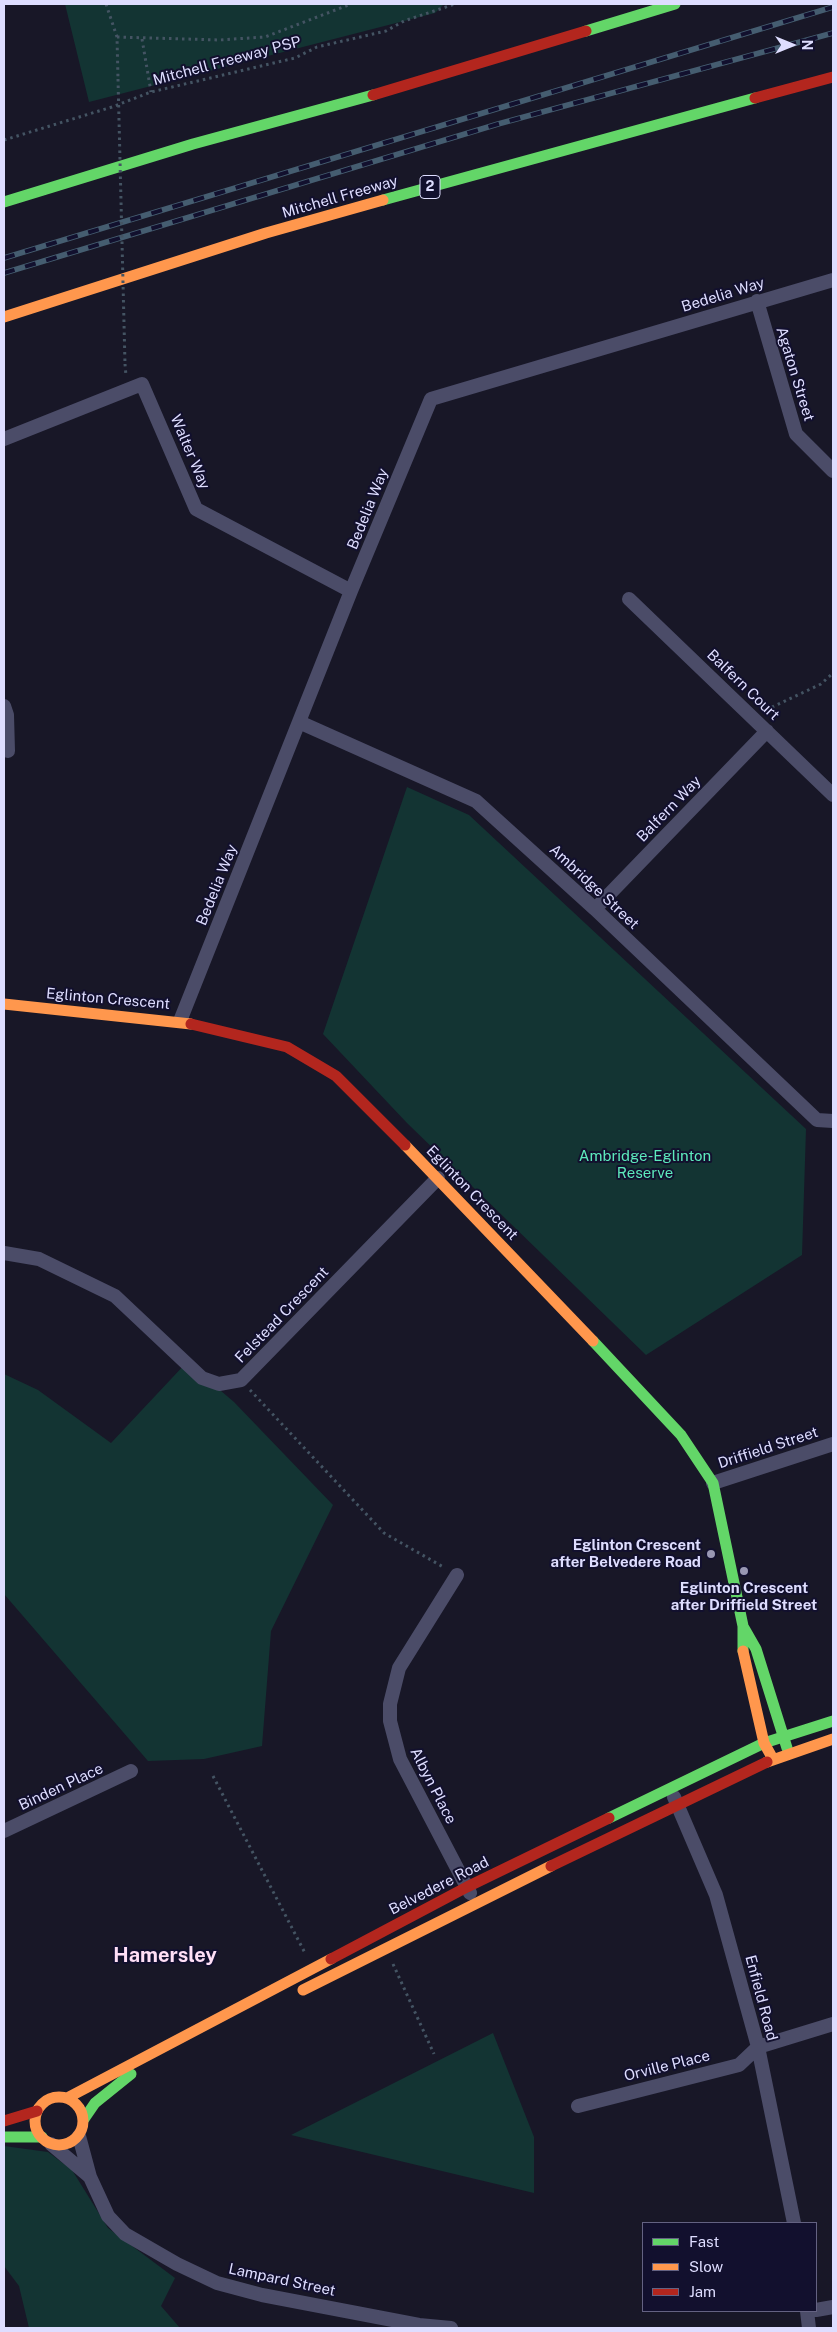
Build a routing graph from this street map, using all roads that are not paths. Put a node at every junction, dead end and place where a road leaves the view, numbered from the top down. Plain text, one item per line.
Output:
1 (675, 4) edge
2 (833, 77) edge
3 (4, 202) edge
4 (833, 280) edge
5 (757, 301) junction
6 (4, 318) edge
7 (4, 439) edge
8 (833, 472) edge
9 (352, 591) junction
10 (629, 599) dead end
11 (4, 706) edge
12 (299, 722) junction
13 (767, 731) junction
14 (8, 751) dead end
15 (833, 795) edge
16 (594, 909) junction
17 (4, 1004) edge
18 (180, 1021) junction
19 (833, 1121) edge
20 (438, 1178) junction
21 (4, 1253) edge
22 (833, 1444) edge
23 (713, 1483) junction
24 (457, 1575) road end
25 (743, 1626) junction
26 (833, 1721) edge
27 (784, 1736) junction
28 (833, 1739) edge
29 (764, 1743) junction
30 (788, 1754) junction
31 (773, 1759) junction
32 (132, 1772) dead end
33 (670, 1790) junction
34 (677, 1805) junction
35 (4, 1831) edge
36 (467, 1887) junction
37 (475, 1902) junction
38 (292, 1995) dead end
39 (240, 2020) dead end
40 (833, 2024) edge
41 (758, 2047) junction
42 (67, 2098) junction
43 (578, 2106) dead end
44 (37, 2111) junction
45 (84, 2119) junction
46 (4, 2121) edge
47 (78, 2136) junction
48 (4, 2137) edge
49 (46, 2140) junction
50 (90, 2177) junction
51 (794, 2222) edge
52 (833, 2307) edge
53 (817, 2310) edge
54 (808, 2312) edge
55 (451, 2328) edge
56 (809, 2328) edge

1 - 3 main road
2 - 6 main road, Mitchell Freeway / 2
4 - 5 street, Bedelia Way
5 - 8 street, Agaton Street
5 - 9 street, Bedelia Way
7 - 9 street, Walter Way
9 - 12 street, Bedelia Way
10 - 13 street, Balfern Court
11 - 14 street
12 - 16 street, Ambridge Street
12 - 18 street, Bedelia Way
13 - 15 street, Balfern Court
13 - 16 street, Balfern Way
16 - 19 street, Ambridge Street
17 - 18 main road, Eglinton Crescent
18 - 20 main road, Eglinton Crescent
20 - 21 street, Felstead Crescent
20 - 23 main road, Eglinton Crescent
22 - 23 street, Driffield Street
23 - 25 main road, Eglinton Crescent
24 - 36 street, Albyn Place
25 - 27 main road, Eglinton Crescent
25 - 29 main road, Eglinton Crescent
26 - 27 main road, Belvedere Road
27 - 29 main road, Belvedere Road
27 - 30 main road, Eglinton Crescent
28 - 30 main road, Belvedere Road
29 - 31 main road, Eglinton Crescent
29 - 33 main road, Belvedere Road
30 - 31 main road, Belvedere Road
31 - 34 main road, Belvedere Road
32 - 35 street, Binden Place
33 - 34 street, Enfield Road
33 - 36 main road, Belvedere Road
34 - 37 main road, Belvedere Road
34 - 41 street, Enfield Road
36 - 37 street, Albyn Place
36 - 42 main road, Belvedere Road
37 - 38 main road, Belvedere Road
39 - 45 main road
40 - 41 street
41 - 43 street, Orville Place
41 - 51 street, Enfield Road
42 - 44 main road
42 - 45 main road
44 - 46 main road
44 - 49 main road
45 - 47 main road
47 - 49 main road
47 - 50 street, Lampard Street
48 - 49 main road
49 - 50 street, Lampard Street
50 - 55 street, Lampard Street
52 - 53 street
54 - 56 street

